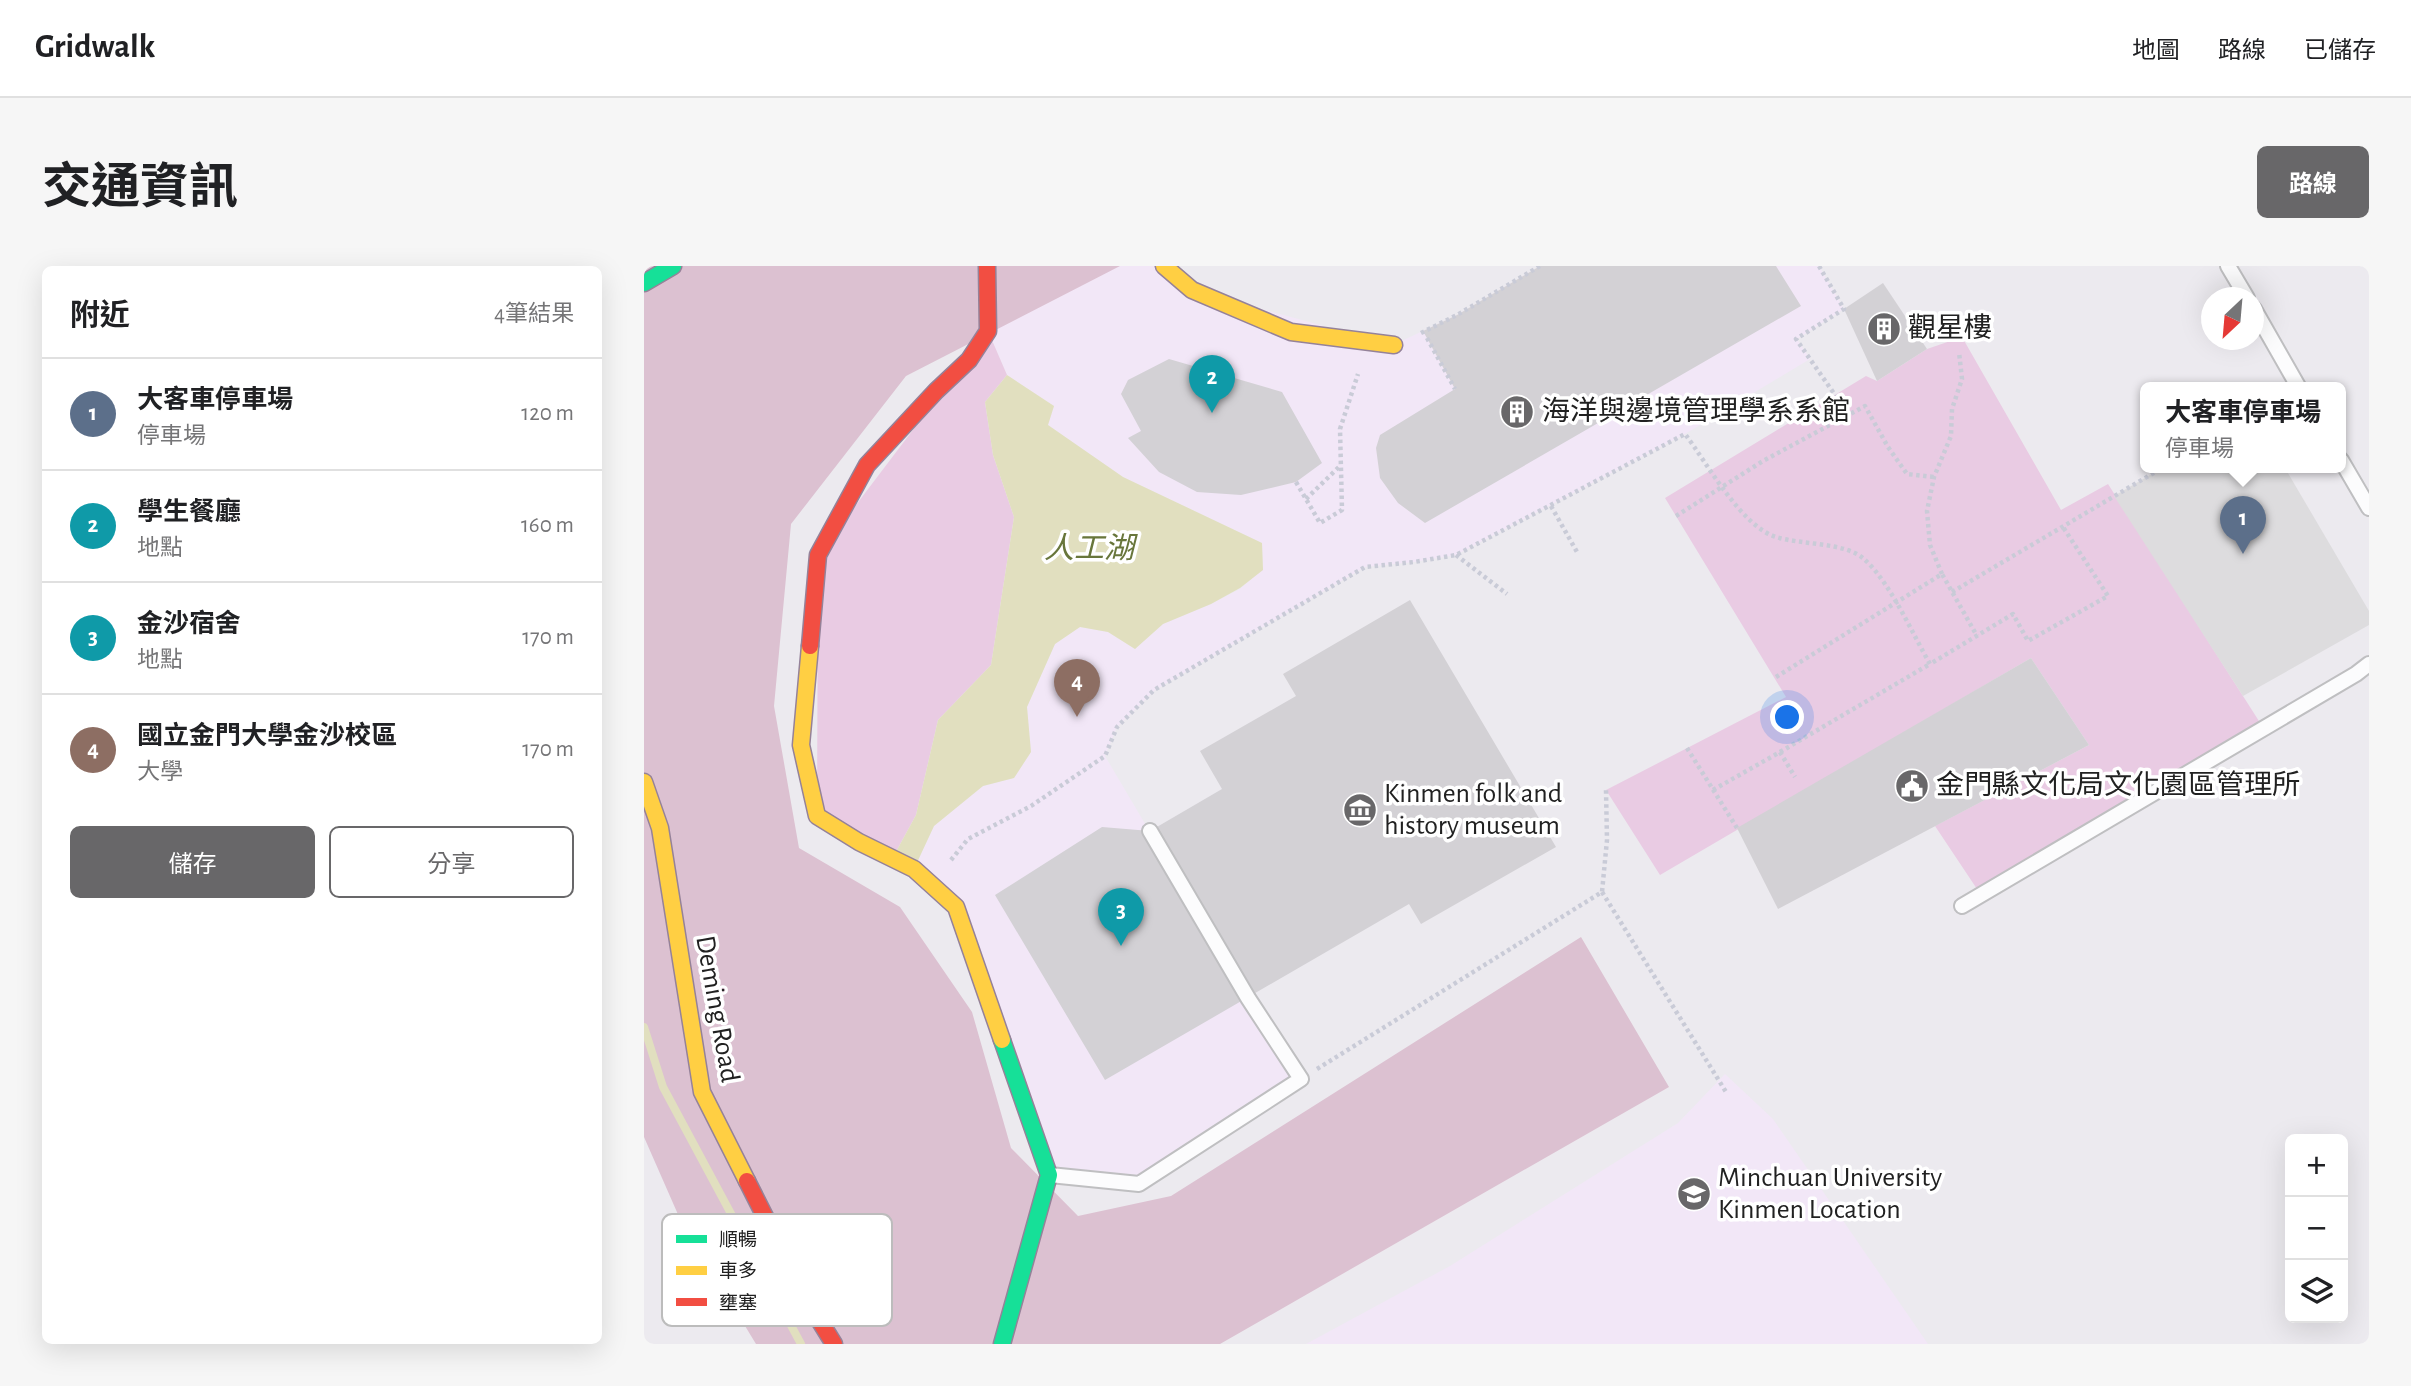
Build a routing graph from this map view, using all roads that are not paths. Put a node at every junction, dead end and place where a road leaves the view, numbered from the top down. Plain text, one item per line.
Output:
1 (673, 266) edge
2 (987, 266) edge
3 (1164, 266) edge
4 (2228, 266) edge
5 (644, 283) edge
6 (2240, 287) edge
7 (2264, 328) edge
8 (1394, 345) road end
9 (2296, 382) edge
10 (2346, 469) edge
11 (2369, 508) edge
12 (2369, 664) edge
13 (644, 782) edge
14 (1150, 831) dead end
15 (1962, 906) dead end
16 (1049, 1175) junction
17 (764, 1214) edge
18 (823, 1326) edge
19 (834, 1344) edge
20 (1002, 1344) edge

1 - 5 street
2 - 16 street
3 - 8 street
4 - 6 lane
7 - 9 lane
10 - 11 lane
12 - 15 lane
13 - 17 street, Deming Road
14 - 16 lane
16 - 20 street
18 - 19 street, Deming Road

